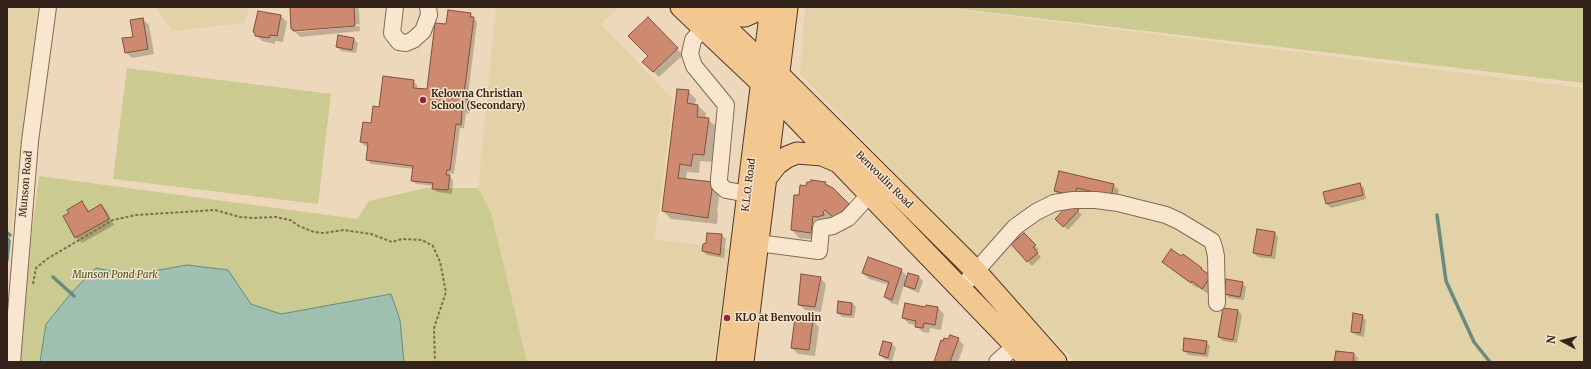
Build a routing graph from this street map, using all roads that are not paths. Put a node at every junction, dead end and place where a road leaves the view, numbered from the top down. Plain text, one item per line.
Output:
1 (48, 7) edge
2 (395, 7) edge
3 (428, 7) edge
4 (681, 7) edge
5 (761, 7) edge
6 (771, 7) edge
7 (787, 7) edge
8 (704, 14) edge
9 (770, 80) junction
10 (840, 163) junction
11 (766, 178) junction
12 (748, 194) junction
13 (870, 194) junction
14 (758, 243) junction
15 (975, 271) junction
16 (961, 288) junction
17 (1217, 303) dead end
18 (1023, 339) junction
19 (12, 362) edge
20 (727, 362) edge
21 (743, 362) edge
22 (997, 362) edge
23 (1031, 362) edge
24 (1056, 362) edge

1 - 19 street, Munson Road
2 - 3 street
4 - 8 main road, Benvoulin Road
5 - 8 main road
6 - 9 main road, K.L.O. Road
7 - 9 main road, K.L.O. Road
8 - 9 main road, Benvoulin Road
8 - 12 street
9 - 10 main road, Benvoulin Road
9 - 11 main road, K.L.O. Road
9 - 12 main road, K.L.O. Road
9 - 15 main road, Benvoulin Road
10 - 11 main road
10 - 13 main road, Benvoulin Road
11 - 14 main road, K.L.O. Road
12 - 20 main road, K.L.O. Road
13 - 14 street
13 - 16 main road, Benvoulin Road
14 - 21 main road, K.L.O. Road
15 - 16 street
15 - 17 street
15 - 18 main road, Benvoulin Road
16 - 18 main road, Benvoulin Road
18 - 22 street
18 - 23 main road, Benvoulin Road
18 - 24 main road, Benvoulin Road

